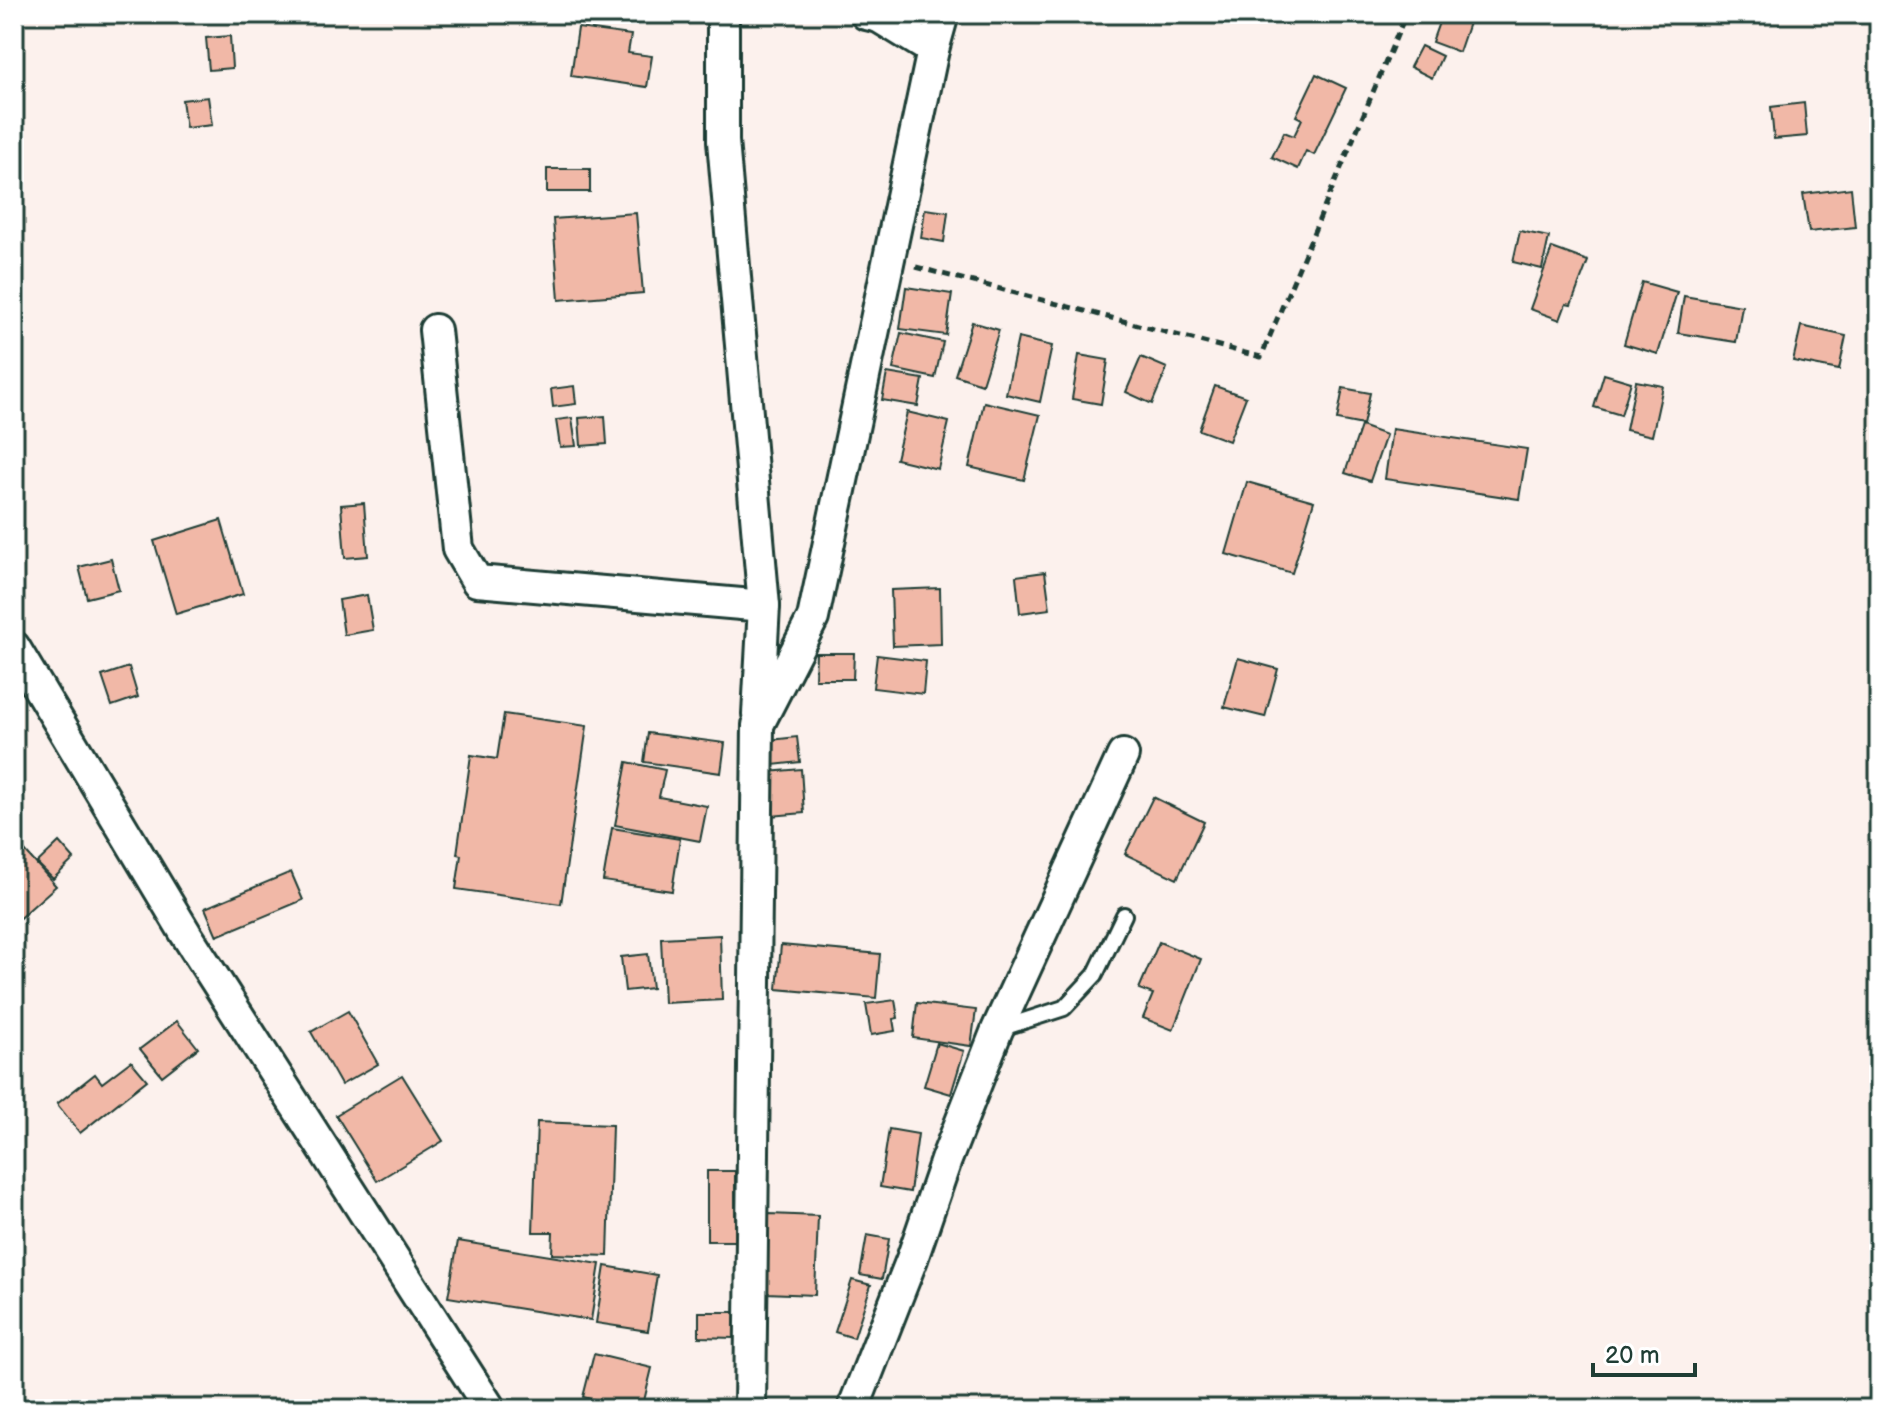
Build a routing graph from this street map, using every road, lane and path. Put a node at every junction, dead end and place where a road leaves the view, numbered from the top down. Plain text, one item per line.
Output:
1 (723, 14) edge
2 (866, 14) edge
3 (943, 14) edge
4 (1406, 14) edge
5 (933, 50) junction
6 (888, 260) junction
7 (435, 330) dead end
8 (764, 606) junction
9 (14, 647) edge
10 (758, 725) junction
11 (1123, 755) dead end
12 (1124, 915) dead end
13 (997, 1030) junction
14 (490, 1409) edge
15 (750, 1409) edge
16 (853, 1409) edge

1 - 8 street
2 - 5 street
3 - 5 street
4 - 6 path
5 - 6 street
6 - 10 street
7 - 8 street
8 - 10 street
9 - 14 street
10 - 15 street
11 - 13 street
12 - 13 lane
13 - 16 street

